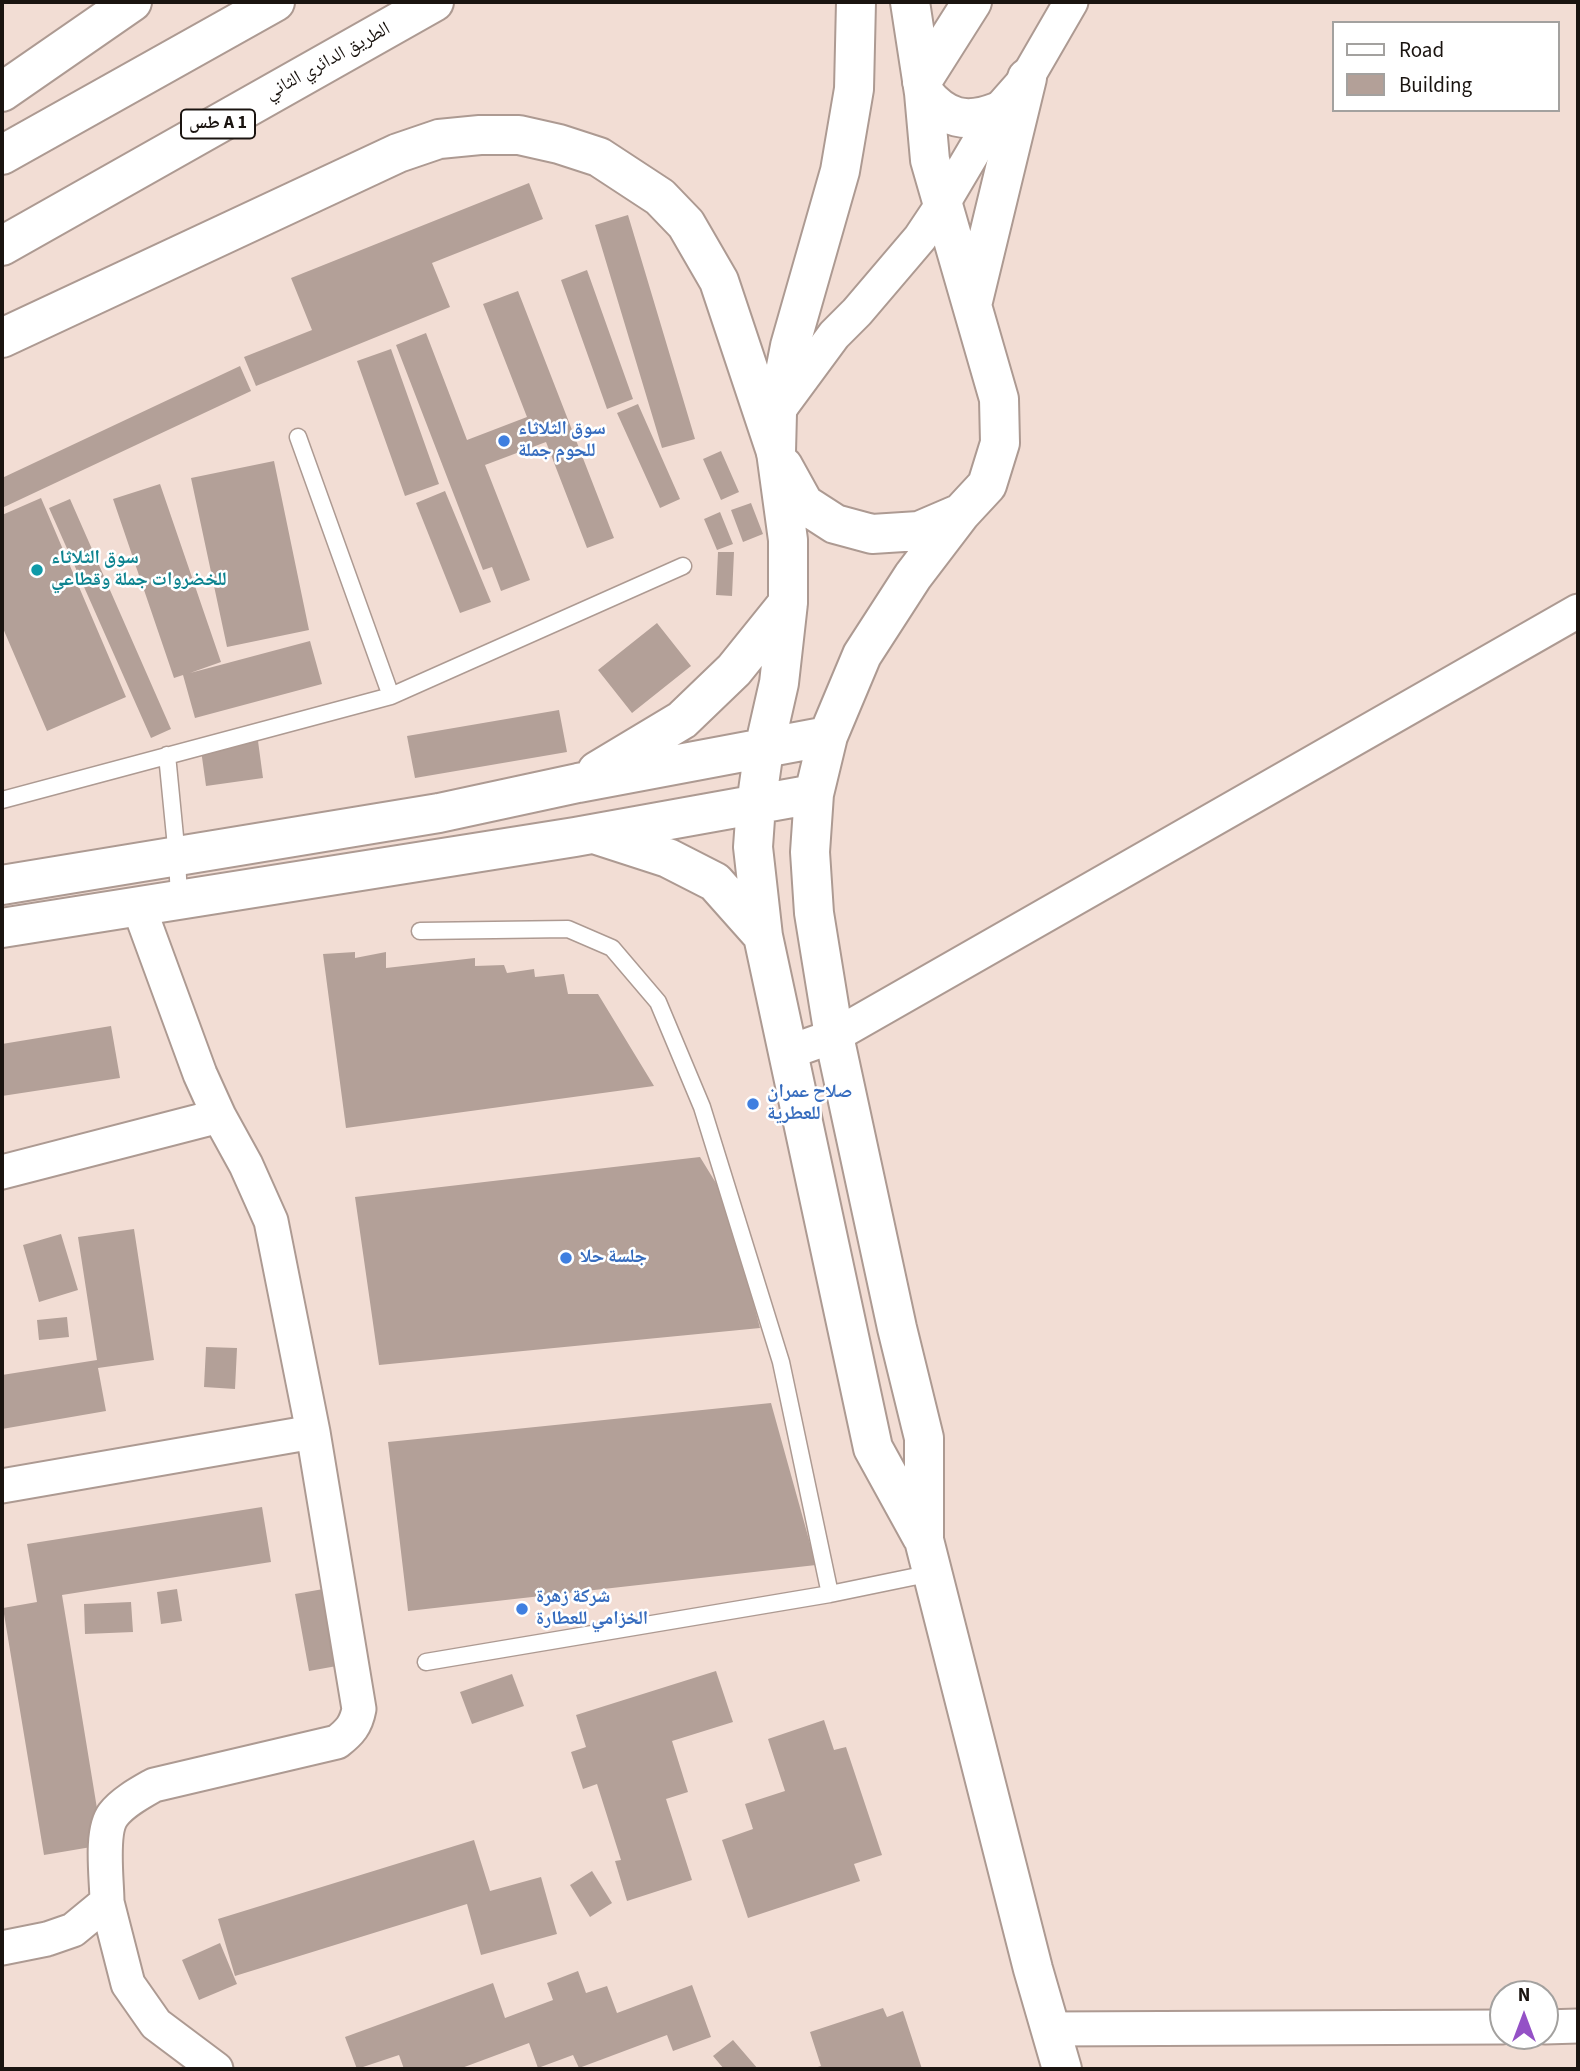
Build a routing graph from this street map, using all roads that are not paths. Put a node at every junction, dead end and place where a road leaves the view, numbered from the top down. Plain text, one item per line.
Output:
1 (132, 2) edge
2 (275, 2) edge
3 (434, 2) edge
4 (856, 2) edge
5 (910, 2) edge
6 (972, 2) edge
7 (1072, 2) edge
8 (1027, 78) junction
9 (923, 87) junction
10 (2, 92) edge
11 (998, 112) junction
12 (2, 155) edge
13 (942, 205) junction
14 (2, 246) edge
15 (971, 307) junction
16 (2, 338) edge
17 (777, 413) junction
18 (298, 437) dead end
19 (776, 452) junction
20 (961, 513) junction
21 (683, 566) dead end
22 (788, 603) junction
23 (1578, 611) edge
24 (391, 695) junction
25 (828, 736) junction
26 (764, 749) junction
27 (167, 755) junction
28 (578, 783) junction
29 (814, 794) junction
30 (2, 800) edge
31 (756, 805) junction
32 (592, 833) junction
33 (177, 857) junction
34 (2, 885) edge
35 (179, 899) junction
36 (138, 905) junction
37 (2, 928) edge
38 (420, 931) dead end
39 (762, 936) junction
40 (834, 1036) junction
41 (789, 1052) junction
42 (219, 1116) junction
43 (2, 1172) edge
44 (313, 1432) junction
45 (2, 1486) edge
46 (928, 1556) junction
47 (830, 1594) junction
48 (426, 1662) dead end
49 (107, 1902) junction
50 (2, 1948) edge
51 (1559, 2026) edge
52 (1578, 2026) edge
53 (1489, 2027) edge
54 (1050, 2029) junction
55 (216, 2069) edge
56 (1062, 2069) edge

1 - 10 main road
2 - 12 main road
3 - 14 main road, الطريق الدائري الثاني / طس A 1
4 - 17 main road
5 - 9 main road
6 - 9 main road
7 - 8 street
8 - 11 street
8 - 15 main road
9 - 11 main road
9 - 13 main road
11 - 13 street
13 - 15 main road
13 - 17 street
15 - 20 main road
16 - 19 main road
17 - 19 main road
18 - 24 lane
19 - 20 main road
19 - 22 main road
20 - 25 main road
21 - 24 lane
22 - 26 main road
22 - 28 main road
23 - 40 street
24 - 27 lane
25 - 26 main road
25 - 29 main road
26 - 28 main road
26 - 31 main road
27 - 30 lane
27 - 33 lane
28 - 33 main road
29 - 31 main road
29 - 40 main road
31 - 32 main road
31 - 39 main road
32 - 35 main road
32 - 39 main road
33 - 34 main road
33 - 35 lane
35 - 36 main road
36 - 37 main road
36 - 42 street
38 - 47 lane
39 - 41 main road
40 - 41 street
40 - 46 main road
41 - 46 main road
42 - 43 street
42 - 44 street
44 - 45 street
44 - 49 street
46 - 47 lane
46 - 54 main road
47 - 48 lane
49 - 50 street
49 - 55 street
51 - 52 street
53 - 54 street
54 - 56 main road

